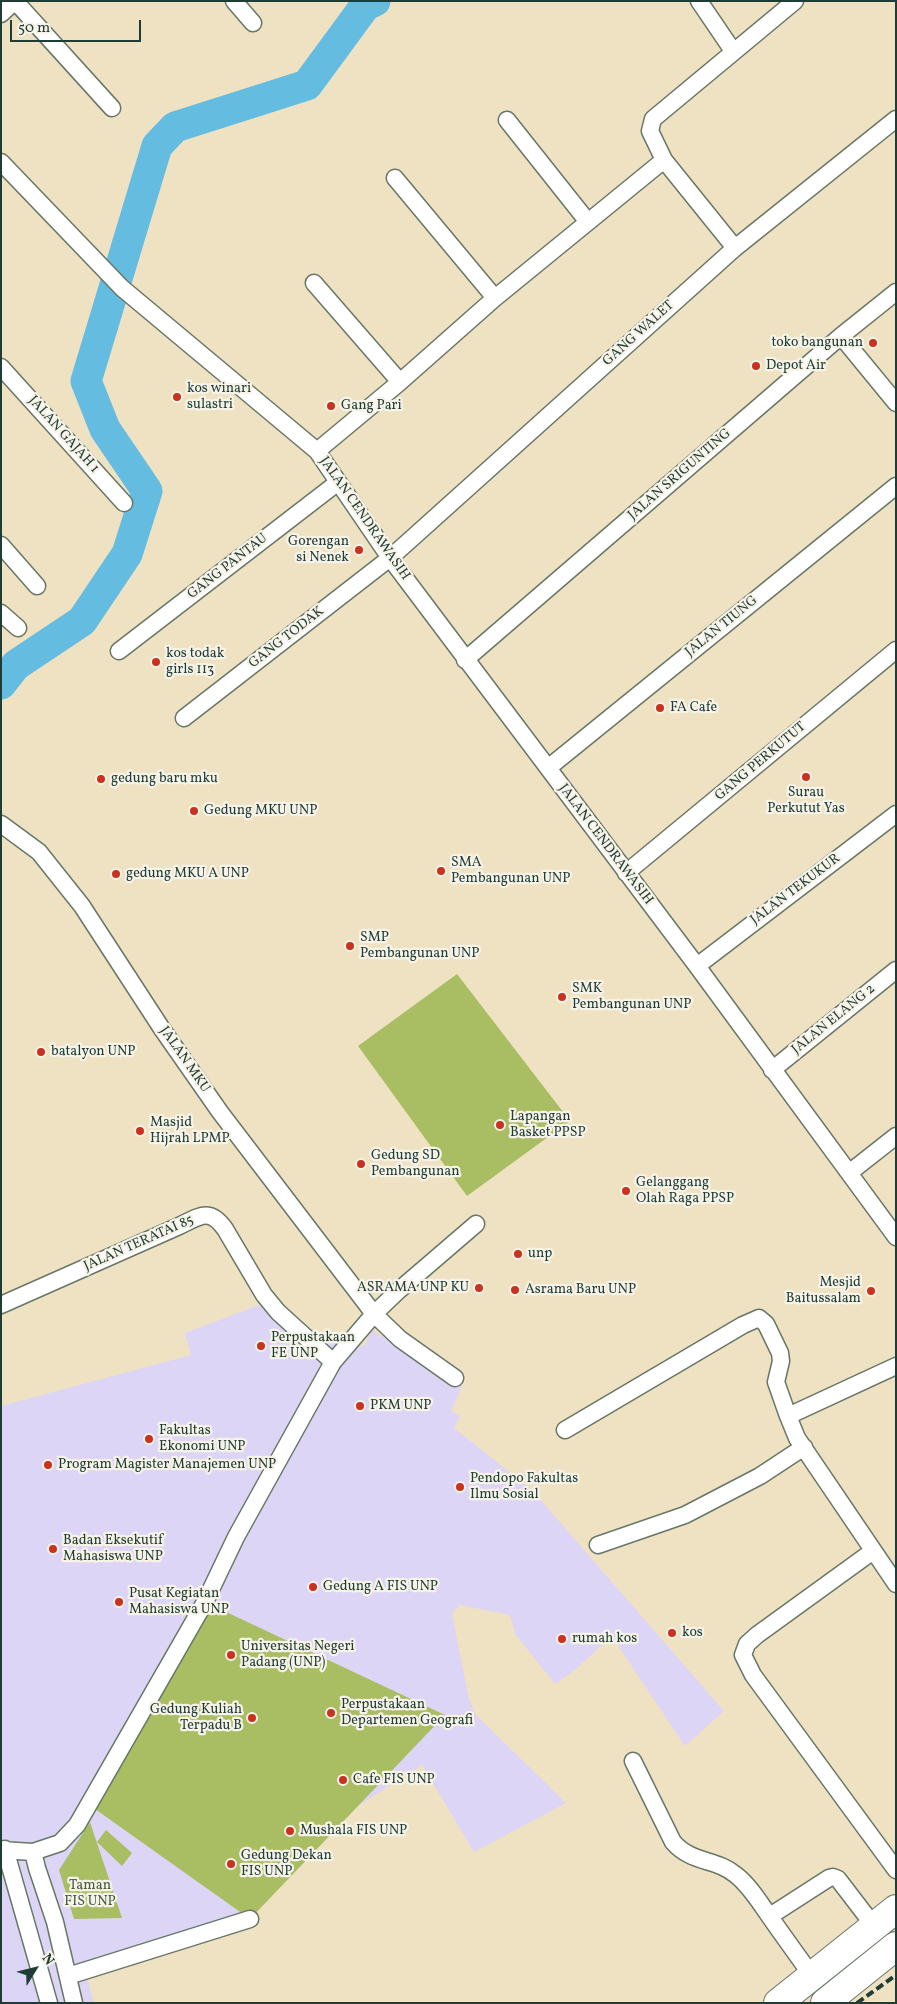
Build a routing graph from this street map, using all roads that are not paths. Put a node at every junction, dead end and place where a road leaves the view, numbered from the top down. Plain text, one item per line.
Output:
1 (15, 1) edge
2 (234, 1) edge
3 (699, 1) edge
4 (795, 1) edge
5 (1, 14) edge
6 (253, 22) dead end
7 (733, 51) junction
8 (112, 108) dead end
9 (896, 119) edge
10 (507, 120) dead end
11 (664, 160) junction
12 (1, 162) edge
13 (395, 178) dead end
14 (588, 222) junction
15 (735, 248) junction
16 (314, 284) dead end
17 (896, 292) edge
18 (495, 298) junction
19 (841, 336) junction
20 (1, 367) edge
21 (400, 382) junction
22 (896, 403) edge
23 (317, 451) junction
24 (337, 483) junction
25 (896, 486) edge
26 (124, 503) dead end
27 (1, 545) edge
28 (390, 558) junction
29 (37, 586) dead end
30 (1, 613) edge
31 (18, 628) dead end
32 (896, 650) edge
33 (119, 651) dead end
34 (465, 660) junction
35 (184, 718) dead end
36 (548, 768) junction
37 (896, 814) edge
38 (1, 824) edge
39 (626, 873) junction
40 (697, 966) junction
41 (896, 970) edge
42 (772, 1070) junction
43 (896, 1136) edge
44 (849, 1174) junction
45 (476, 1224) dead end
46 (896, 1237) edge
47 (1, 1306) edge
48 (374, 1314) junction
49 (333, 1362) junction
50 (896, 1366) edge
51 (455, 1378) dead end
52 (788, 1416) junction
53 (565, 1430) dead end
54 (804, 1447) junction
55 (598, 1545) dead end
56 (873, 1551) junction
57 (896, 1584) edge
58 (633, 1761) dead end
59 (3, 1849) edge
60 (33, 1852) junction
61 (896, 1870) edge
62 (896, 1909) edge
63 (770, 1916) junction
64 (250, 1918) dead end
65 (874, 1926) junction
66 (896, 1946) edge
67 (835, 1957) junction
68 (68, 1976) junction
69 (812, 1976) junction
70 (854, 1980) junction
71 (49, 2003) edge
72 (74, 2003) edge
73 (778, 2003) edge
74 (825, 2003) edge

1 - 5 street
1 - 8 street
2 - 6 street
3 - 7 street
4 - 7 street
7 - 11 street
9 - 15 street, GANG WALET
10 - 14 street
11 - 14 street
11 - 15 street
12 - 23 street, JALAN CENDRAWASIH
13 - 18 street
14 - 18 street
15 - 28 street, GANG WALET
16 - 21 street
17 - 19 street, JALAN SRIGUNTING
18 - 21 street
19 - 22 street
19 - 34 street, JALAN SRIGUNTING
20 - 26 street, JALAN GAJAH 1
21 - 23 street
23 - 24 street, JALAN CENDRAWASIH
24 - 28 street, JALAN CENDRAWASIH
24 - 33 street, GANG PANTAU
25 - 36 street, JALAN TIUNG
27 - 29 street
28 - 34 street, JALAN CENDRAWASIH
28 - 35 street, GANG TODAK
30 - 31 street
32 - 39 street, GANG PERKUTUT
34 - 36 street, JALAN CENDRAWASIH
36 - 39 street, JALAN CENDRAWASIH
37 - 40 street, JALAN TEKUKUR
38 - 48 street, JALAN MKU
39 - 40 street, JALAN CENDRAWASIH
40 - 42 street, JALAN CENDRAWASIH
41 - 42 street, JALAN ELANG 2
42 - 44 street, JALAN CENDRAWASIH
43 - 44 street
44 - 46 street, JALAN CENDRAWASIH
45 - 48 street
47 - 49 street, JALAN TERATAI 85
48 - 49 street
48 - 51 street, JALAN MKU
49 - 60 street
50 - 52 street
52 - 53 street
52 - 54 street
54 - 55 street
54 - 56 street
56 - 57 street
56 - 61 street
58 - 63 street
59 - 60 street
59 - 71 street
60 - 68 street
62 - 65 highway
63 - 65 street
63 - 69 street
64 - 68 street
65 - 67 highway
66 - 70 highway
67 - 69 highway
67 - 70 highway
68 - 72 street
69 - 73 highway
70 - 74 highway

